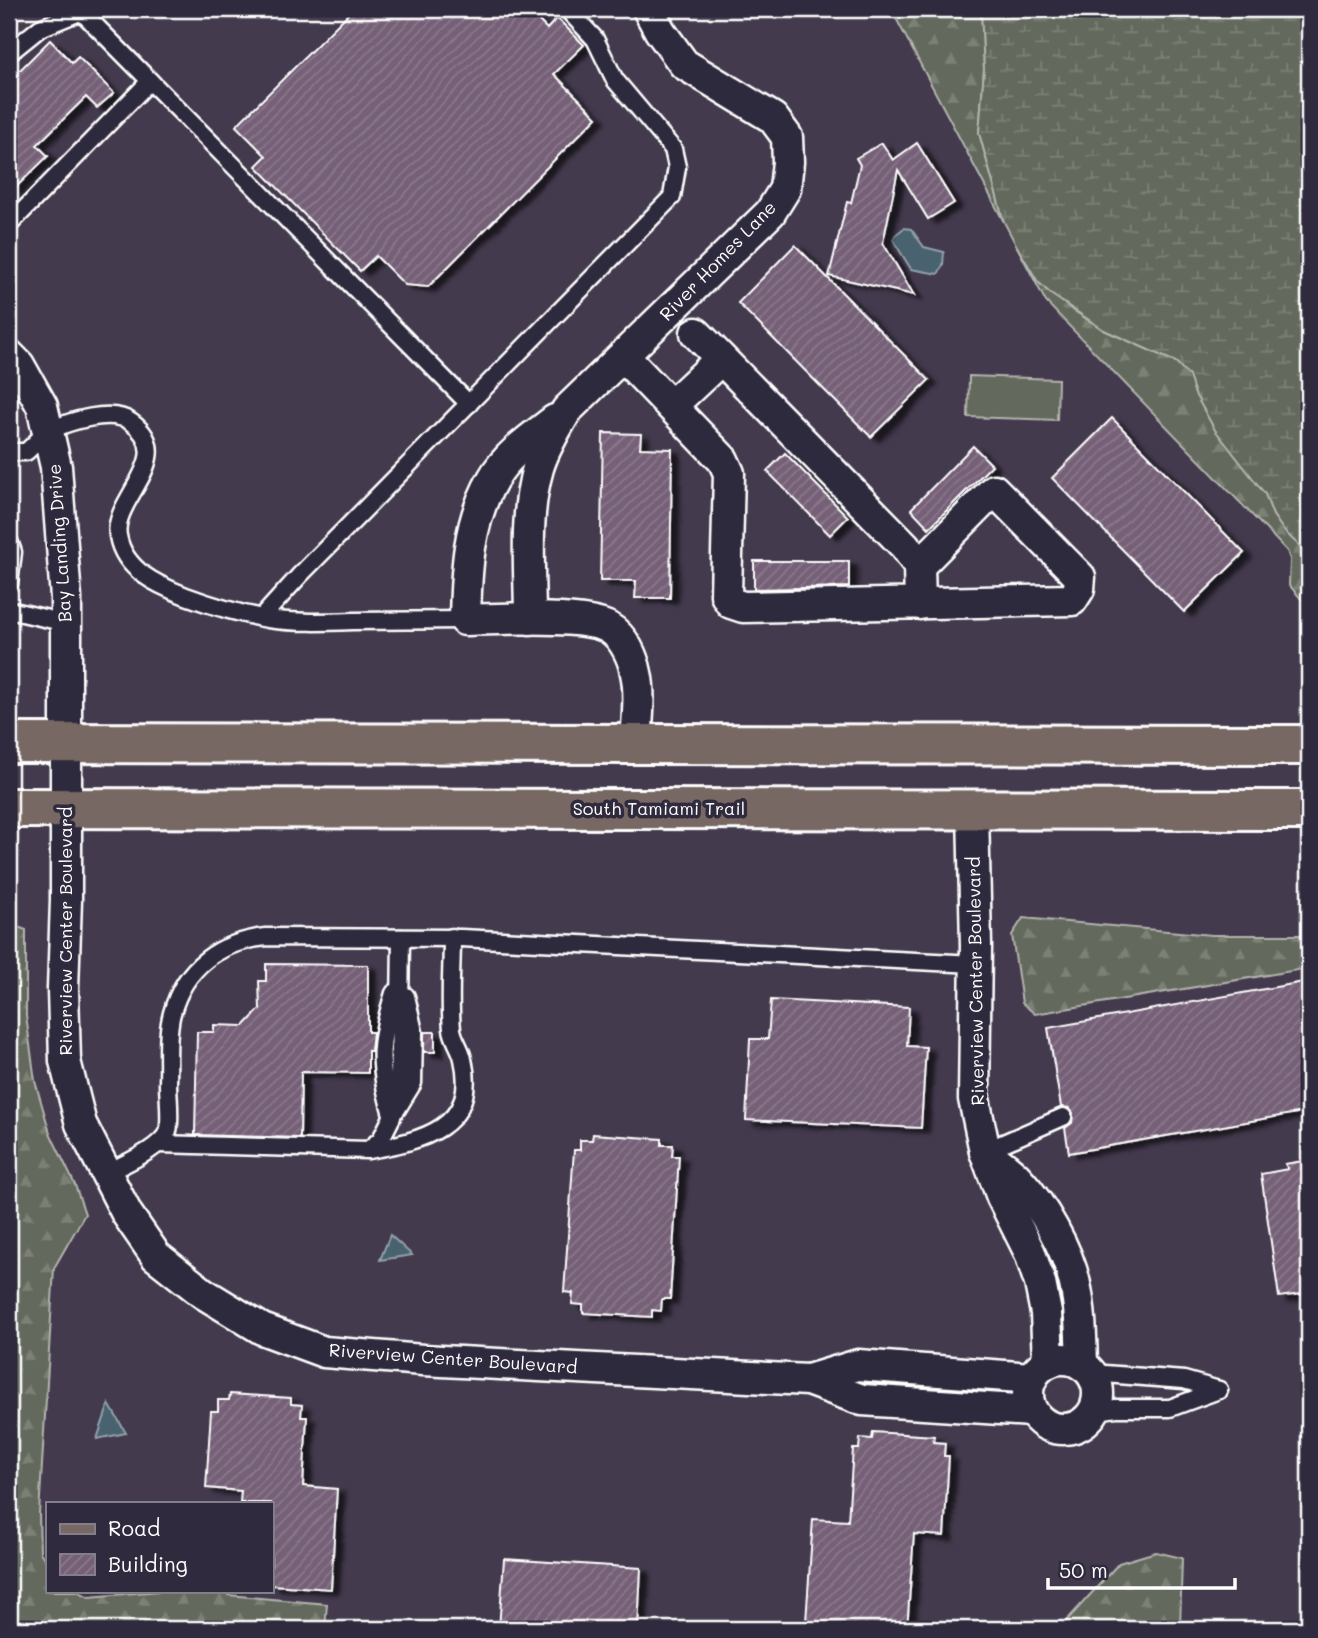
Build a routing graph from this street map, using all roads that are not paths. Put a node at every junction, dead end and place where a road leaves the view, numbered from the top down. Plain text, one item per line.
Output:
1 (566, 9) edge
2 (648, 9) edge
3 (85, 10) edge
4 (9, 53) edge
5 (150, 81) junction
6 (9, 225) edge
7 (696, 333) dead end
8 (9, 355) edge
9 (624, 357) junction
10 (721, 359) junction
11 (469, 404) junction
12 (671, 406) junction
13 (567, 410) junction
14 (48, 432) junction
15 (9, 452) edge
16 (9, 541) edge
17 (919, 566) junction
18 (9, 584) edge
19 (920, 604) junction
20 (9, 610) edge
21 (262, 617) junction
22 (530, 619) junction
23 (466, 620) junction
24 (66, 623) junction
25 (9, 743) edge
26 (67, 743) junction
27 (636, 743) junction
28 (1309, 744) edge
29 (9, 808) edge
30 (66, 808) junction
31 (973, 810) junction
32 (1309, 810) edge
33 (401, 937) junction
34 (452, 937) junction
35 (975, 964) junction
36 (1063, 1117) dead end
37 (159, 1144) junction
38 (368, 1150) junction
39 (985, 1152) junction
40 (107, 1173) junction
41 (1086, 1369) junction
42 (1040, 1370) junction
43 (808, 1380) junction
44 (1032, 1411) junction
45 (1092, 1412) junction

1 - 11 lane
2 - 9 street, River Homes Lane
3 - 4 lane
3 - 5 lane
5 - 6 lane
5 - 11 lane
7 - 10 street, River Homes Lane
8 - 14 street, Bay Landing Drive
9 - 12 street
9 - 13 street, River Homes Lane
10 - 12 street
10 - 17 street, River Homes Lane
11 - 21 lane
12 - 19 street
13 - 22 street, River Homes Lane
13 - 23 street
14 - 15 lane
14 - 21 lane
14 - 24 street, Bay Landing Drive
16 - 18 lane
17 - 19 street
17 - 19 street
20 - 24 lane
21 - 23 lane
22 - 23 street
22 - 27 street
24 - 26 street, Bay Landing Drive
25 - 26 main road
26 - 27 main road
26 - 30 street, Riverview Center Boulevard
27 - 28 main road
29 - 30 main road, South Tamiami Trail
30 - 31 main road, South Tamiami Trail
30 - 40 street, Riverview Center Boulevard
31 - 32 main road, South Tamiami Trail
31 - 35 street, Riverview Center Boulevard
33 - 34 lane
33 - 37 lane
33 - 38 lane
34 - 35 lane
34 - 38 lane
35 - 39 street, Riverview Center Boulevard
36 - 39 lane
37 - 38 lane
37 - 40 lane
39 - 41 street
39 - 42 street, Riverview Center Boulevard
40 - 43 street, Riverview Center Boulevard
41 - 42 street, Riverview Center Boulevard
41 - 45 street
41 - 45 lane, Riverview Center Boulevard
42 - 43 street, Riverview Center Boulevard
42 - 44 street, Riverview Center Boulevard
43 - 44 street, Riverview Center Boulevard
44 - 45 street, Riverview Center Boulevard

